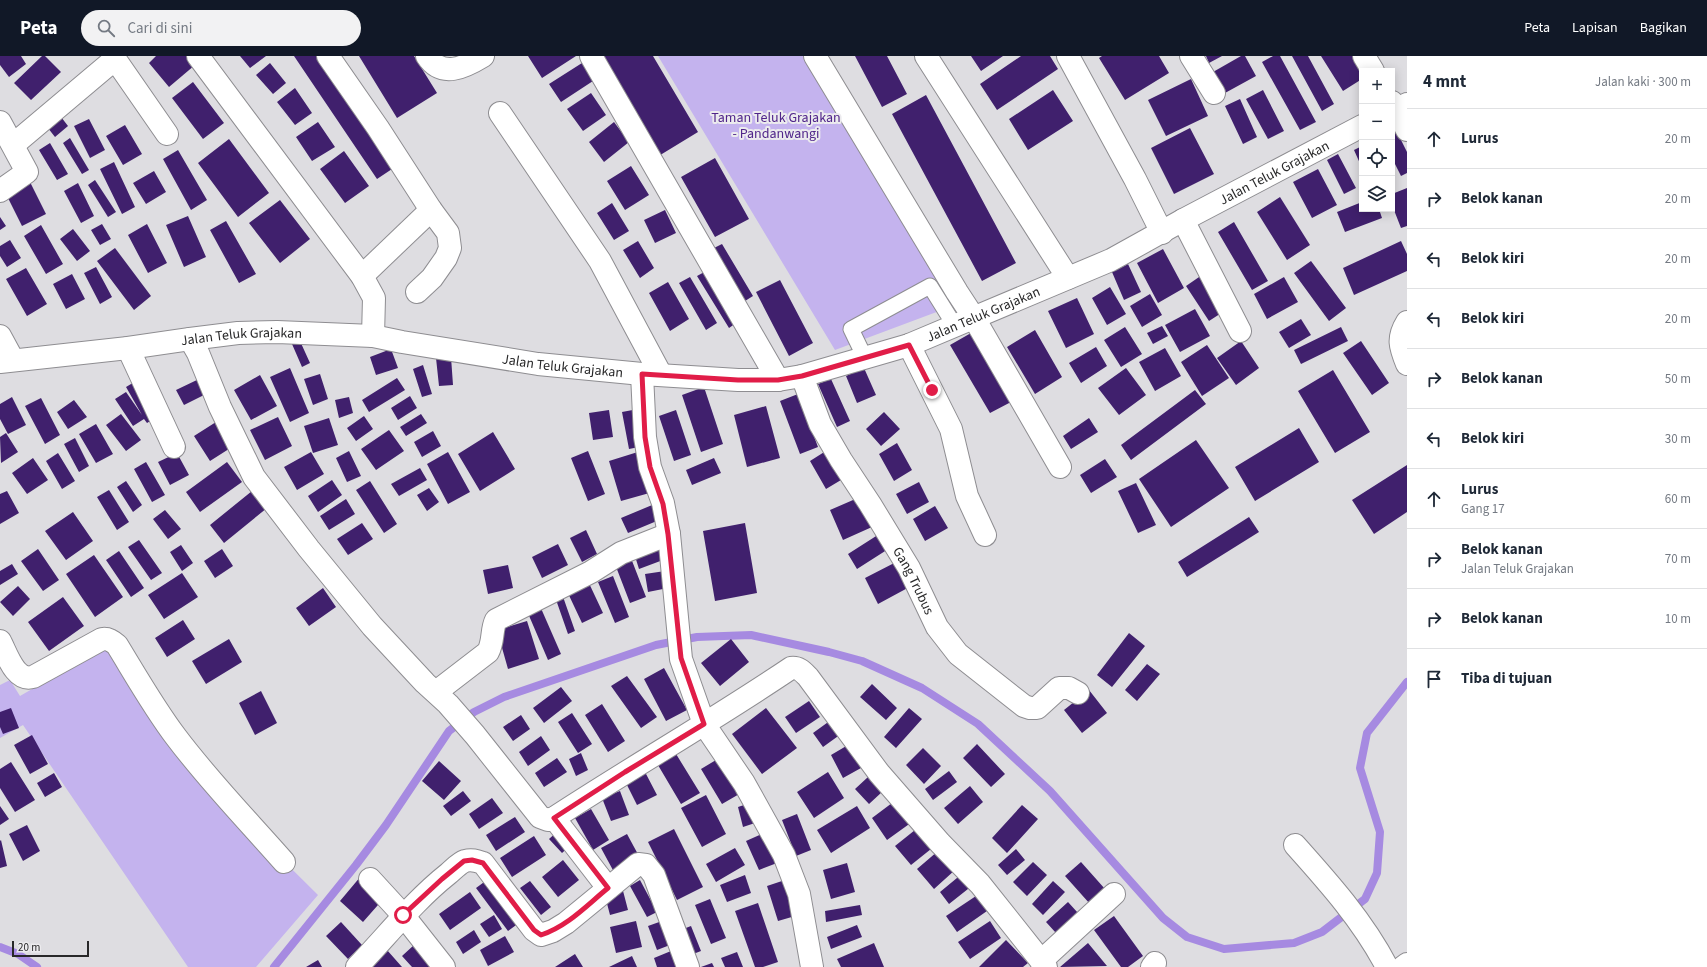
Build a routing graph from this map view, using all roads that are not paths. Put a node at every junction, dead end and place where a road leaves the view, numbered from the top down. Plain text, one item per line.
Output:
1 (198, 56) edge
2 (328, 56) edge
3 (427, 56) edge
4 (483, 56) edge
5 (591, 56) edge
6 (815, 56) edge
7 (926, 56) edge
8 (1191, 56) edge
9 (1364, 56) edge
10 (1074, 58) edge
11 (1371, 68) edge
12 (1214, 94) dead end
13 (1397, 107) edge
14 (500, 113) dead end
15 (0, 122) edge
16 (1359, 128) edge
17 (1407, 130) edge
18 (167, 134) dead end
19 (13, 145) junction
20 (0, 191) edge
21 (431, 210) junction
22 (1183, 220) junction
23 (1162, 232) junction
24 (362, 276) junction
25 (1068, 278) junction
26 (417, 292) dead end
27 (974, 318) junction
28 (1407, 322) edge
29 (955, 326) junction
30 (1240, 331) dead end
31 (0, 336) edge
32 (373, 336) junction
33 (190, 338) junction
34 (909, 345) junction
35 (128, 348) junction
36 (865, 358) junction
37 (7, 361) edge
38 (1407, 364) edge
39 (652, 375) junction
40 (802, 376) junction
41 (778, 380) junction
42 (174, 447) dead end
43 (1060, 467) dead end
44 (668, 534) junction
45 (985, 535) dead end
46 (0, 641) edge
47 (1078, 693) dead end
48 (442, 698) junction
49 (704, 724) junction
50 (554, 818) junction
51 (1295, 844) dead end
52 (284, 862) dead end
53 (370, 879) dead end
54 (608, 888) junction
55 (1114, 894) dead end
56 (403, 915) junction
57 (1043, 964) edge
58 (1407, 964) edge
59 (357, 967) edge
60 (444, 967) edge
61 (688, 967) edge
62 (812, 967) edge
63 (1386, 967) edge
64 (1403, 967) edge

1 - 24 street
2 - 21 street
3 - 4 street
5 - 41 street
6 - 27 street
7 - 25 street
8 - 12 street
9 - 11 street
10 - 23 street
13 - 17 street
14 - 39 street
15 - 19 street
16 - 22 street, Jalan Teluk Grajakan
18 - 19 street
19 - 20 street
21 - 24 street
21 - 26 street
22 - 23 street, Jalan Teluk Grajakan
22 - 30 street
23 - 25 street, Jalan Teluk Grajakan
24 - 32 street
25 - 27 street, Jalan Teluk Grajakan
27 - 29 street, Jalan Teluk Grajakan
27 - 43 street
28 - 38 street
29 - 34 street, Jalan Teluk Grajakan
29 - 36 lane
31 - 37 street
32 - 33 street, Jalan Teluk Grajakan
32 - 39 street, Jalan Teluk Grajakan
33 - 35 street, Jalan Teluk Grajakan
33 - 48 street
34 - 36 street, Jalan Teluk Grajakan
34 - 45 street
35 - 37 street, Jalan Teluk Grajakan
35 - 42 street
36 - 40 street, Jalan Teluk Grajakan
39 - 41 street, Jalan Teluk Grajakan
39 - 44 street
40 - 41 street, Jalan Teluk Grajakan
40 - 47 street, Gang Trubus
44 - 48 street
44 - 49 street
46 - 52 street
48 - 50 street
49 - 50 street
49 - 57 street
49 - 62 street
50 - 54 street
51 - 63 street
53 - 56 street
54 - 56 street
54 - 61 street
55 - 57 street
56 - 59 street
56 - 60 street
58 - 64 street

